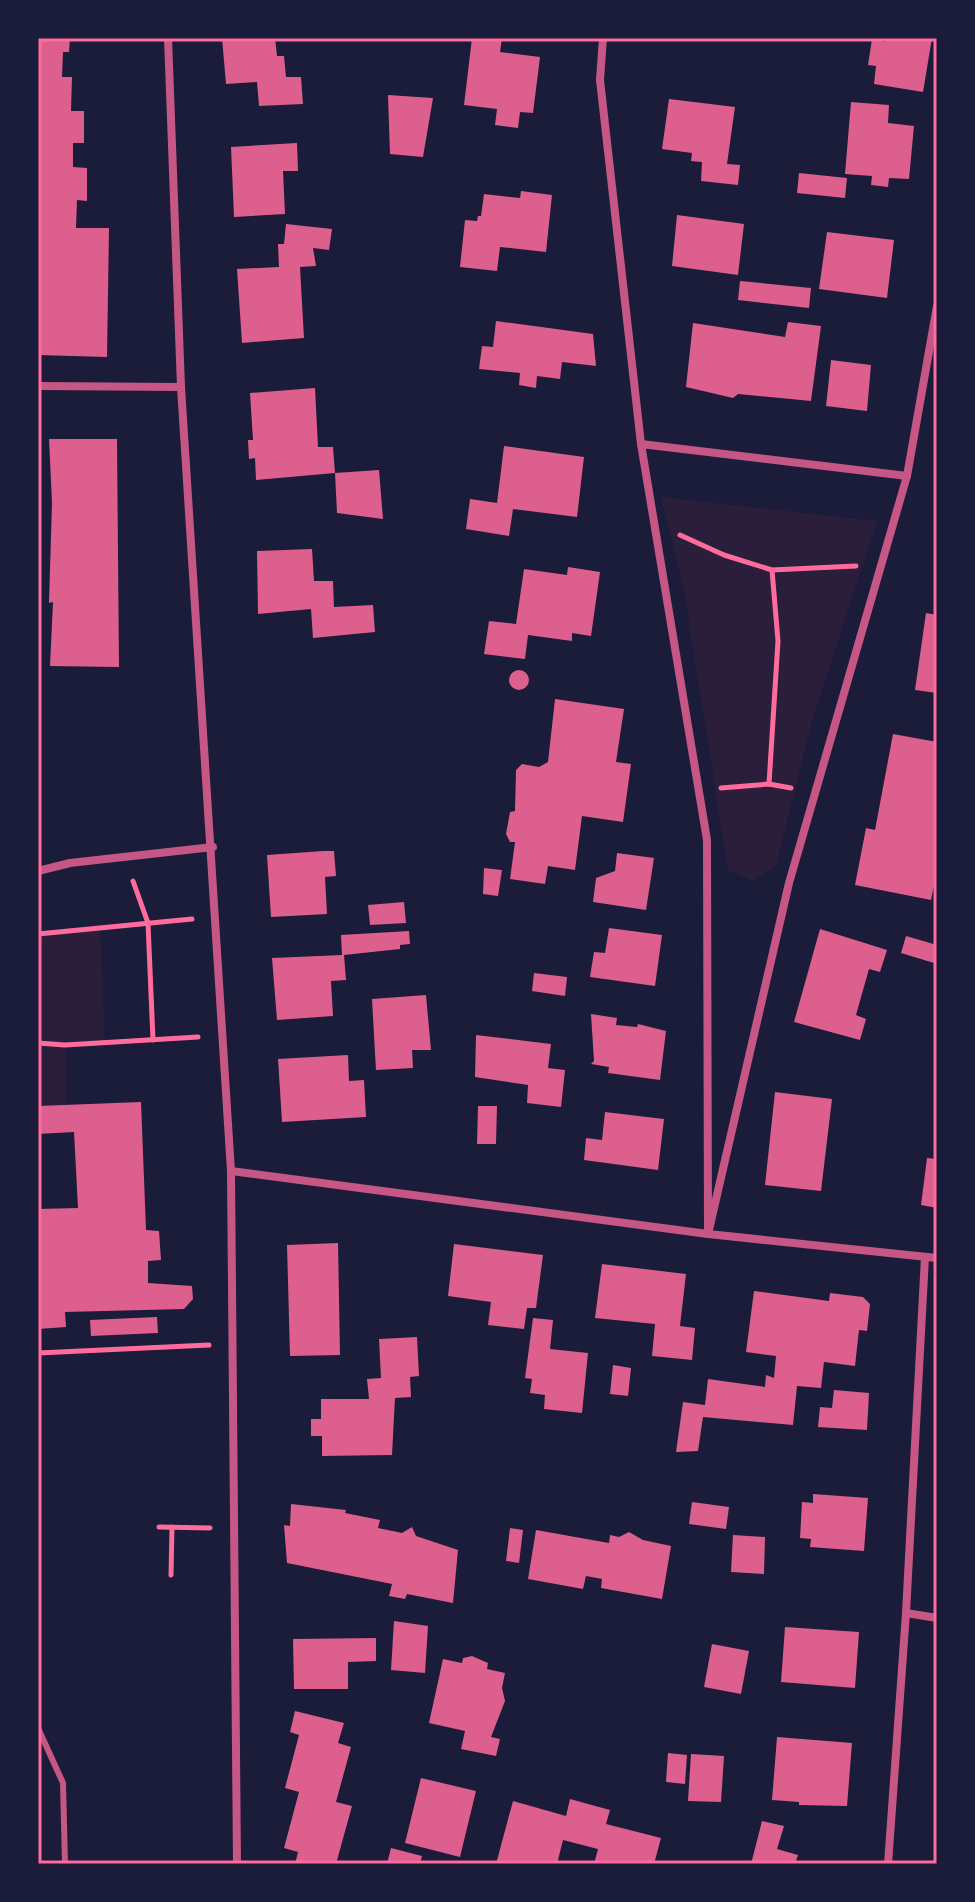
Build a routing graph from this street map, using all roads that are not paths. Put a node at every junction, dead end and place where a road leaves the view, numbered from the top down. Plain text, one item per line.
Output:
1 (168, 38) edge
2 (603, 38) edge
3 (937, 306) edge
4 (38, 386) edge
5 (181, 387) junction
6 (641, 444) junction
7 (907, 476) junction
8 (213, 847) junction
9 (38, 871) edge
10 (231, 1171) junction
11 (708, 1234) junction
12 (925, 1257) junction
13 (937, 1258) edge
14 (906, 1613) junction
15 (937, 1618) edge
16 (38, 1728) edge
17 (65, 1864) edge
18 (237, 1864) edge
19 (888, 1864) edge

1 - 5 street
2 - 6 street
3 - 7 street
4 - 5 street
5 - 8 street
6 - 7 street
6 - 11 street
7 - 11 street
8 - 9 street
8 - 10 street
10 - 11 street
10 - 18 street
11 - 12 street
12 - 13 street
12 - 14 street
14 - 15 street
14 - 19 street
16 - 17 lane

